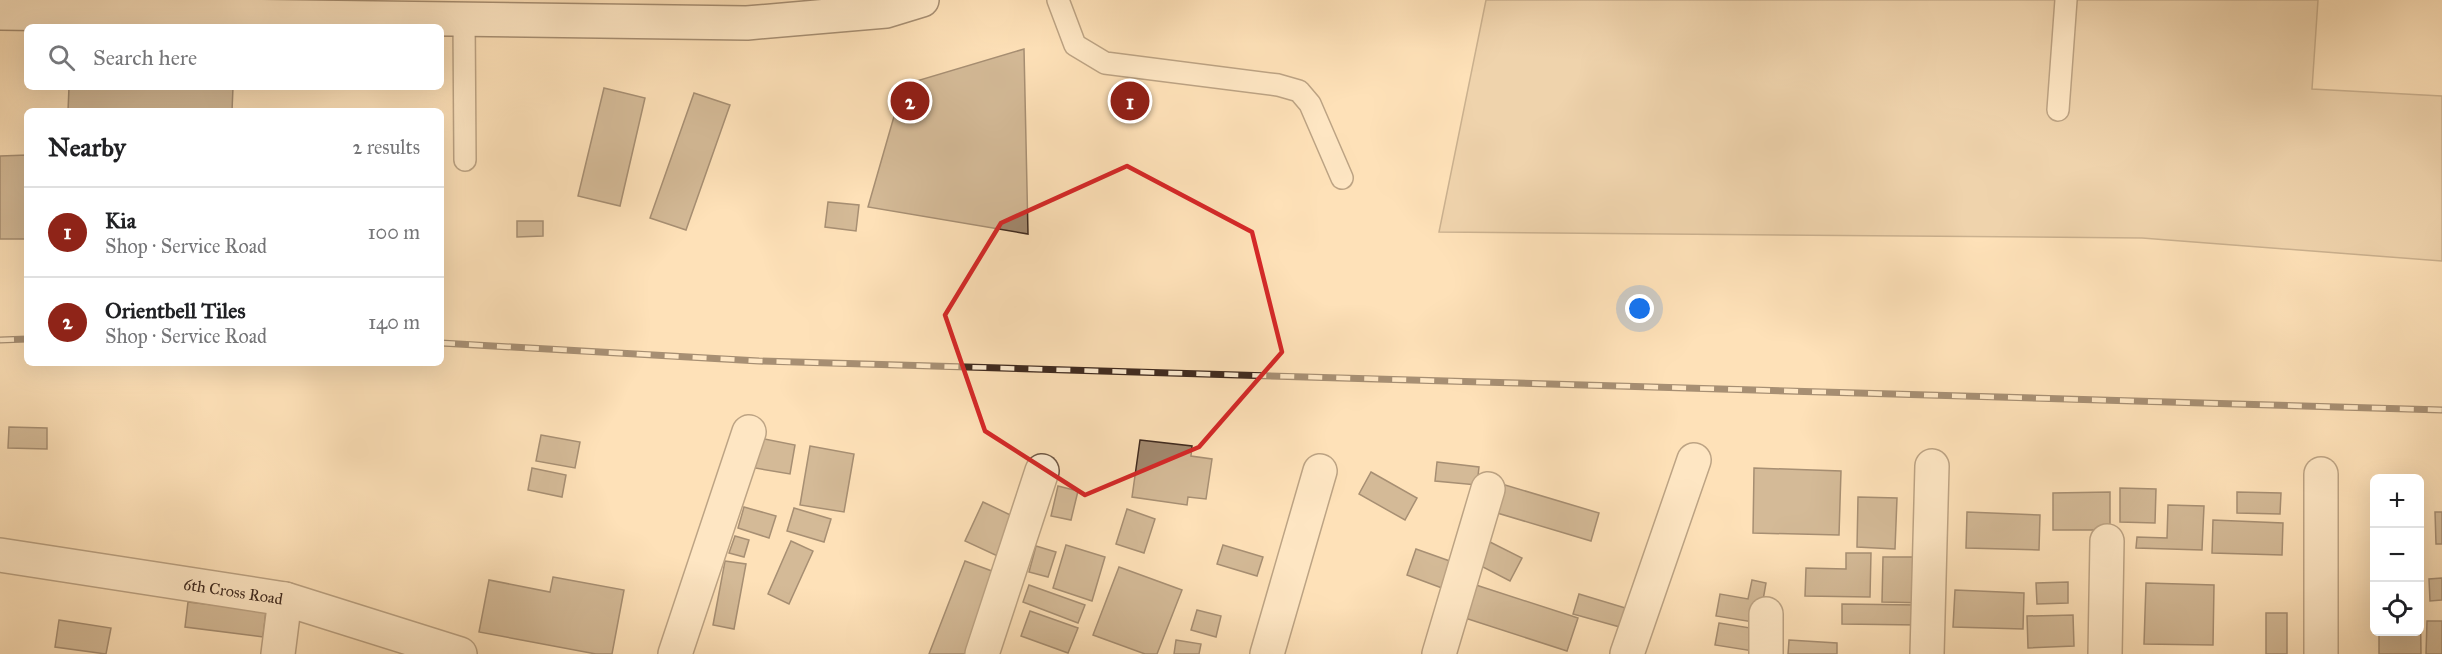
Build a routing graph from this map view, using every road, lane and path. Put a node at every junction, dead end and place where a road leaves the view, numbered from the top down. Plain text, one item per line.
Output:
1 (922, 0) edge
2 (1058, 0) edge
3 (2066, 0) edge
4 (0, 13) edge
5 (464, 19) junction
6 (2058, 110) dead end
7 (465, 160) dead end
8 (1342, 178) dead end
9 (748, 432) dead end
10 (1694, 460) dead end
11 (1932, 466) dead end
12 (1042, 471) dead end
13 (1320, 471) dead end
14 (2321, 474) dead end
15 (1488, 489) dead end
16 (2107, 541) dead end
17 (0, 555) edge
18 (285, 599) junction
19 (1766, 614) dead end
20 (278, 654) edge
21 (460, 654) edge
22 (675, 654) edge
23 (982, 654) edge
24 (1267, 654) edge
25 (1439, 654) edge
26 (1627, 654) edge
27 (1766, 654) edge
28 (1927, 654) edge
29 (2105, 654) edge
30 (2321, 654) edge

1 - 5 street
2 - 8 lane
3 - 6 lane
4 - 5 street
5 - 7 lane
9 - 22 street
10 - 26 street
11 - 28 street
12 - 23 street
13 - 24 street
14 - 30 street
15 - 25 street
16 - 29 street
17 - 18 street, 6th Cross Road
18 - 20 street
18 - 21 street, 6th Cross Road
19 - 27 street

